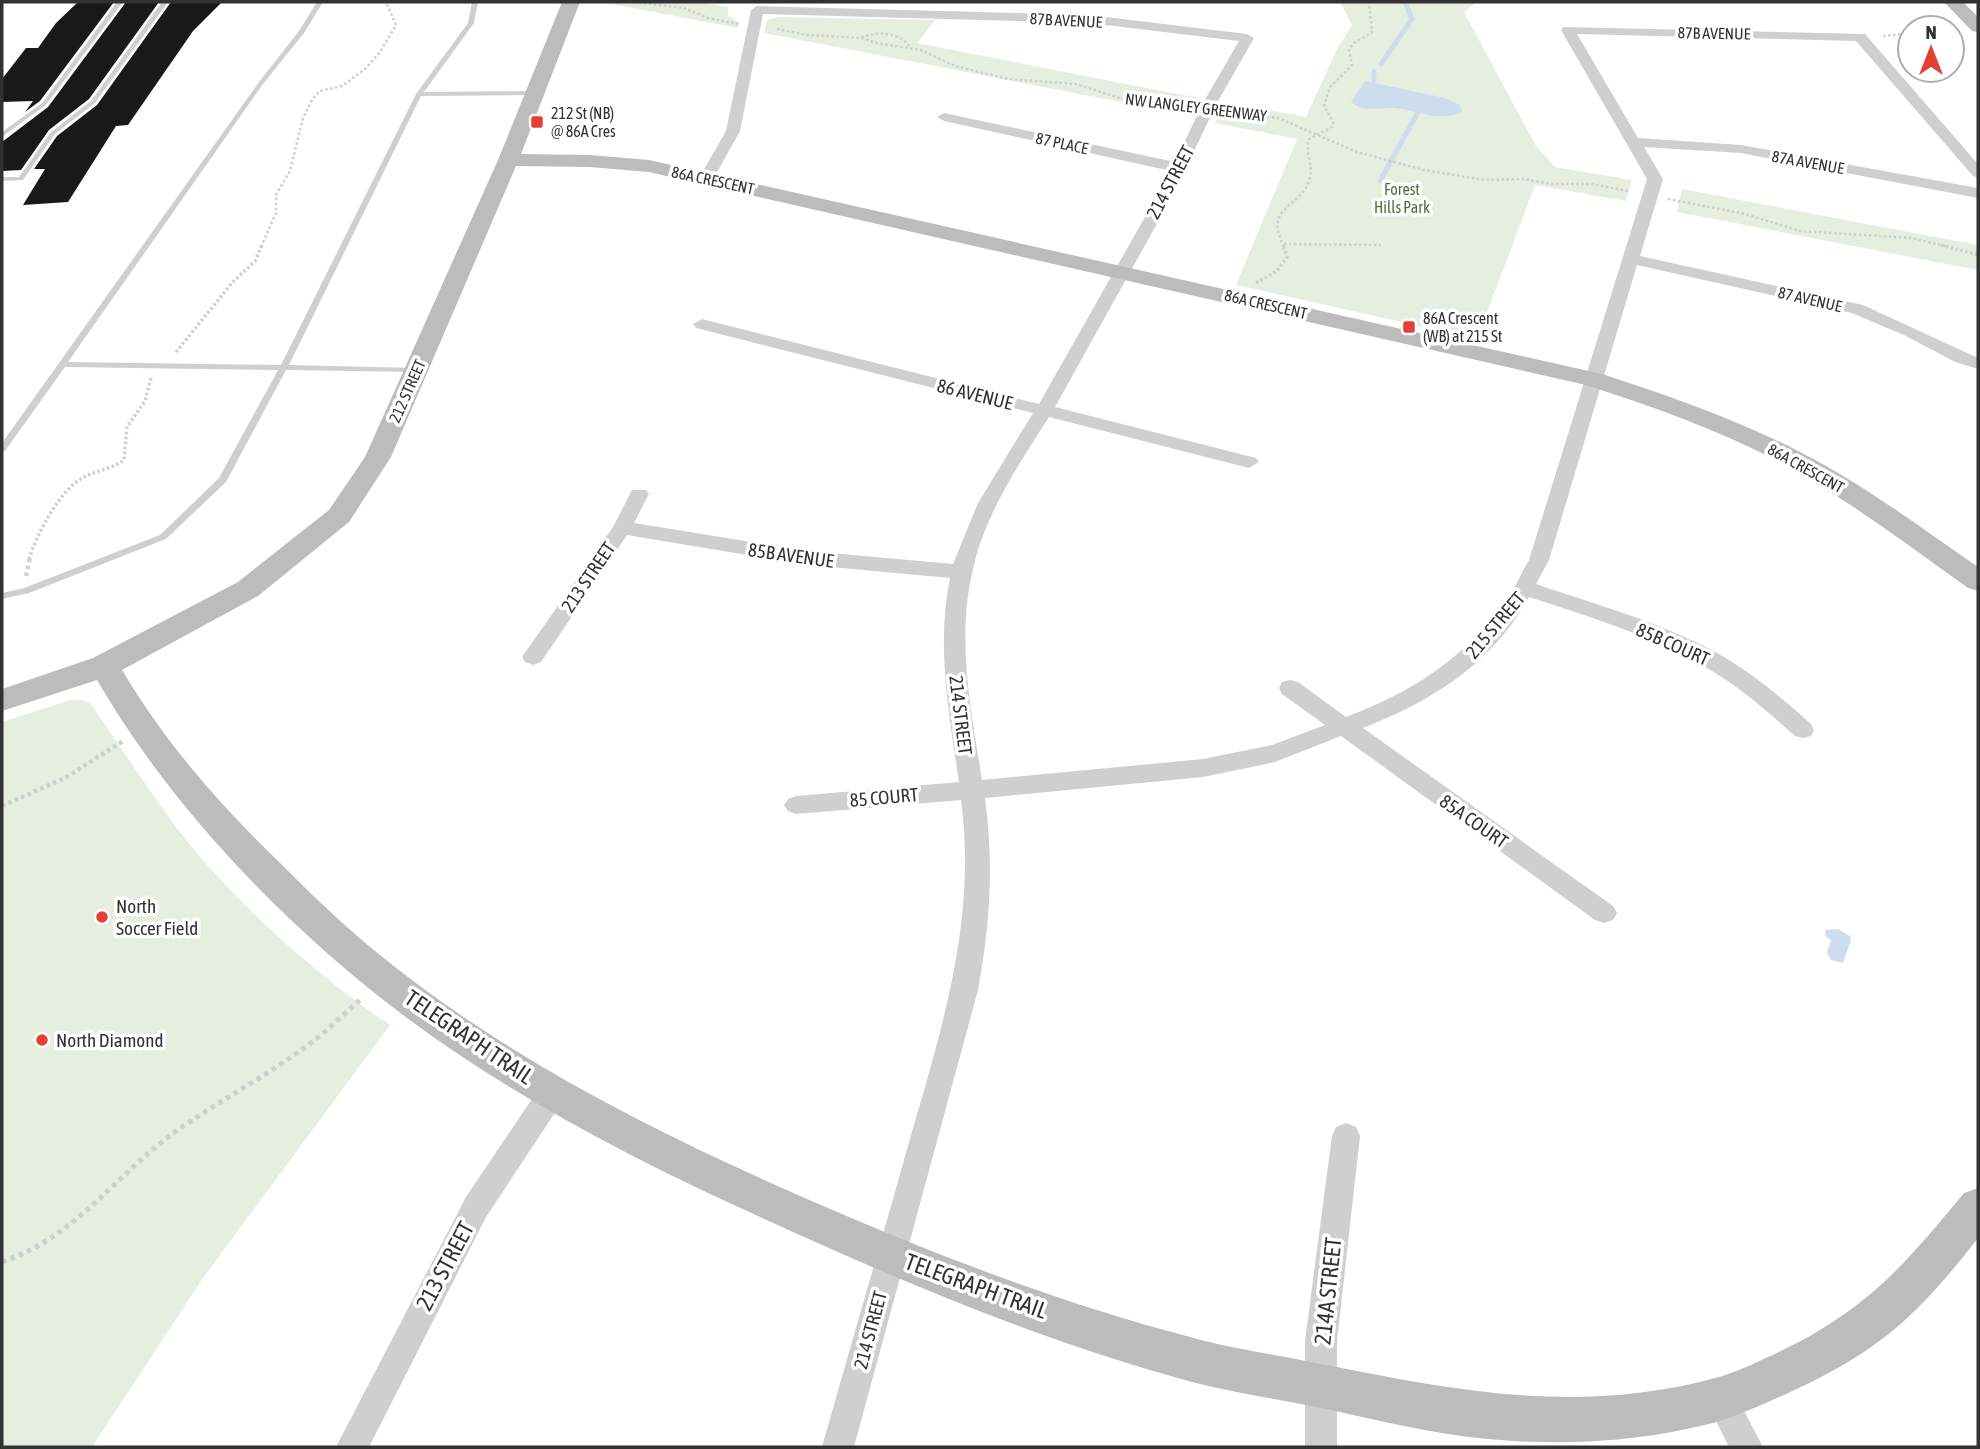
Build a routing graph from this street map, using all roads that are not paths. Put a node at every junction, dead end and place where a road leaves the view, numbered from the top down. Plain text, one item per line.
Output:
1 (120, 2) edge
2 (165, 2) edge
3 (320, 2) edge
4 (475, 2) edge
5 (570, 2) edge
6 (1952, 2) edge
7 (758, 10) joint
8 (1978, 27) edge
9 (1568, 30) joint
10 (1247, 38) joint
11 (534, 93) junction
12 (419, 94) junction
13 (944, 117) dead end
14 (2, 135) edge
15 (1636, 142) junction
16 (508, 160) junction
17 (1180, 168) junction
18 (1978, 173) edge
19 (707, 178) junction
20 (2, 179) edge
21 (1978, 193) edge
22 (1632, 259) junction
23 (1121, 271) junction
24 (702, 324) dead end
25 (1978, 364) edge
26 (62, 365) junction
27 (284, 367) junction
28 (416, 370) junction
29 (1593, 379) junction
30 (1045, 411) junction
31 (2, 449) edge
32 (1249, 462) dead end
33 (639, 494) dead end
34 (622, 528) junction
35 (961, 572) junction
36 (1978, 582) edge
37 (1526, 588) junction
38 (2, 596) edge
39 (533, 657) dead end
40 (104, 666) junction
41 (1290, 688) dead end
42 (2, 700) edge
43 (1344, 729) junction
44 (1803, 730) dead end
45 (971, 789) junction
46 (796, 805) dead end
47 (1604, 913) dead end
48 (552, 1093) junction
49 (1346, 1136) dead end
50 (1978, 1206) edge
51 (891, 1255) junction
52 (1321, 1386) junction
53 (1721, 1399) junction
54 (352, 1447) edge
55 (838, 1447) edge
56 (1321, 1447) edge
57 (1747, 1447) edge

1 - 14 lane
2 - 20 lane
3 - 26 lane
4 - 12 lane
5 - 11 street, 212 STREET
6 - 8 street
7 - 10 street, 87B AVENUE
7 - 19 street
9 - 15 street, 215 STREET
9 - 18 street, 87B AVENUE
10 - 17 street, 214 STREET
11 - 12 lane
11 - 16 street, 212 STREET
12 - 27 lane
13 - 17 street, 87 PLACE
15 - 21 street, 87A AVENUE
15 - 22 street, 215 STREET
16 - 19 street, 86A CRESCENT
16 - 28 street, 212 STREET
17 - 23 street, 214 STREET
19 - 23 street, 86A CRESCENT
22 - 25 street, 87 AVENUE
22 - 29 street, 215 STREET
23 - 29 street, 86A CRESCENT
23 - 30 street, 214 STREET
24 - 30 street, 86 AVENUE
26 - 27 lane
26 - 31 lane
27 - 28 lane
27 - 38 lane
28 - 40 street, 212 STREET
29 - 36 street, 86A CRESCENT
29 - 37 street, 215 STREET
30 - 32 street, 86 AVENUE
30 - 35 street, 214 STREET
33 - 34 street, 213 STREET
34 - 35 street, 85B AVENUE
34 - 39 street, 213 STREET
35 - 45 street, 214 STREET
37 - 43 street, 215 STREET
37 - 44 street, 85B COURT
40 - 42 street, 212 STREET
40 - 48 street, TELEGRAPH TRAIL
41 - 43 street, 85A COURT
43 - 45 street, 215 STREET
43 - 47 street, 85A COURT
45 - 46 street, 85 COURT
45 - 51 street, 214 STREET
48 - 51 street, TELEGRAPH TRAIL
48 - 54 street, 213 STREET
49 - 52 street, 214A STREET
50 - 53 street, TELEGRAPH TRAIL
51 - 52 street, TELEGRAPH TRAIL
51 - 55 street, 214 STREET
52 - 53 street, TELEGRAPH TRAIL
52 - 56 street, 214A STREET
53 - 57 street

